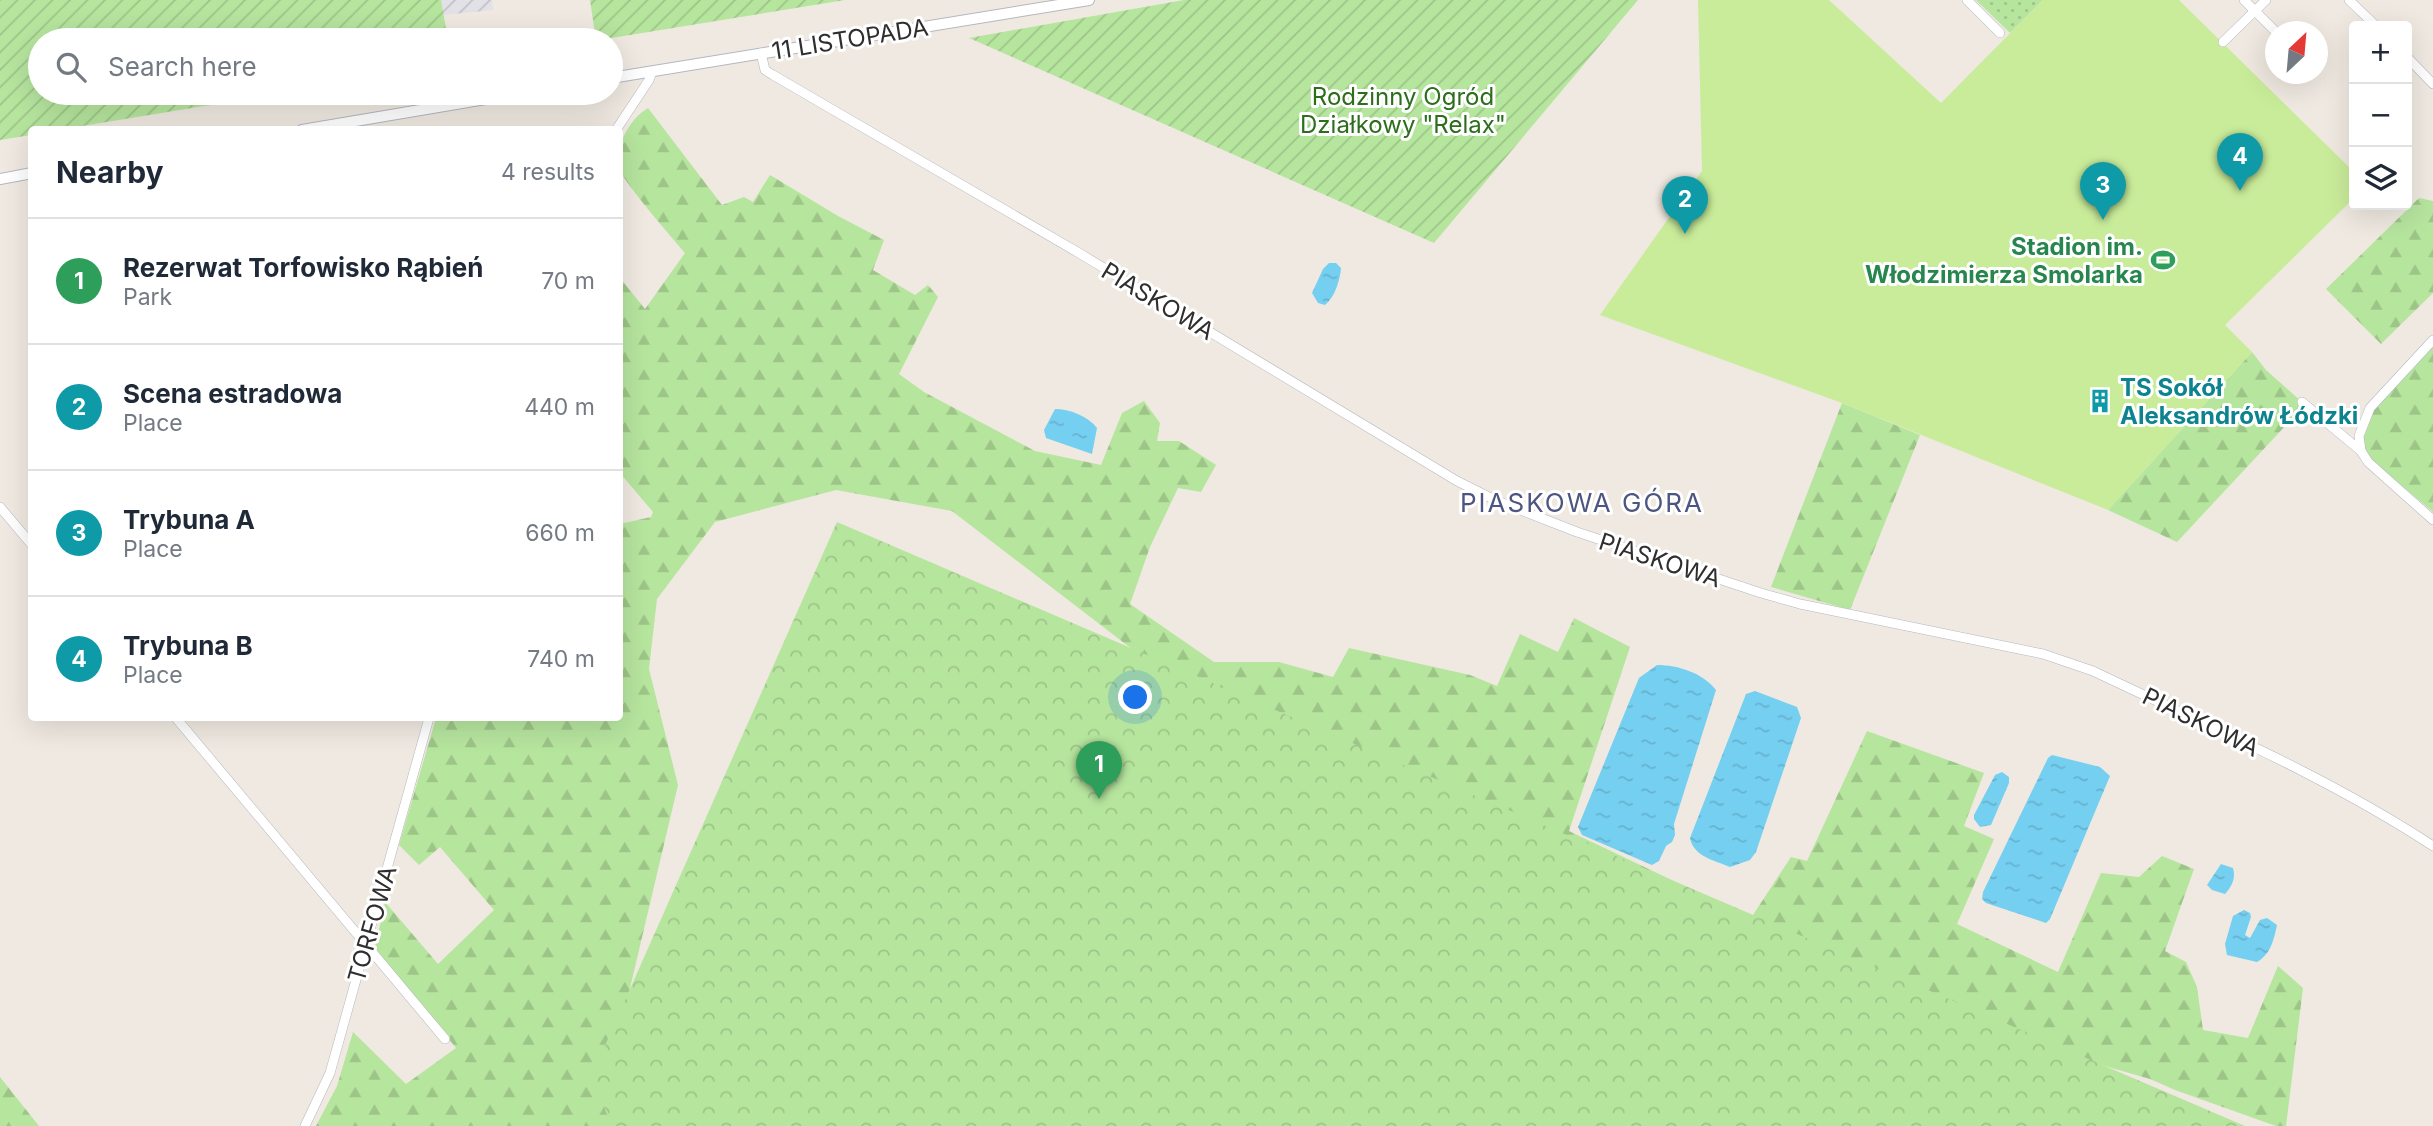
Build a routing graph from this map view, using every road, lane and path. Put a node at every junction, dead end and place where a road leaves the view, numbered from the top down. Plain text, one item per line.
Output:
1 (1089, 0) edge
2 (1967, 0) edge
3 (2244, 0) edge
4 (2266, 0) edge
5 (2349, 0) edge
6 (2254, 11) junction
7 (2371, 21) edge
8 (2265, 22) edge
9 (2000, 33) dead end
10 (2223, 42) dead end
11 (761, 53) junction
12 (2412, 62) edge
13 (652, 72) junction
14 (623, 76) edge
15 (2433, 83) edge
16 (450, 105) edge
17 (326, 126) edge
18 (619, 126) edge
19 (28, 174) edge
20 (0, 179) edge
21 (2433, 340) edge
22 (2302, 402) dead end
23 (2361, 452) junction
24 (0, 507) edge
25 (2433, 520) edge
26 (28, 540) edge
27 (178, 721) edge
28 (428, 721) edge
29 (2433, 846) edge
30 (366, 946) junction
31 (445, 1039) dead end
32 (305, 1126) edge

1 - 11 street, 11 LISTOPADA
2 - 9 street
3 - 6 street
4 - 6 street
5 - 7 street
6 - 8 street
6 - 10 street
11 - 13 street, 11 LISTOPADA
11 - 29 street, PIASKOWA
12 - 15 street
13 - 14 street, 11 LISTOPADA
13 - 18 street
16 - 17 street
19 - 20 street
21 - 23 street
22 - 23 street
23 - 25 street
24 - 26 street
27 - 30 street
28 - 30 street, TORFOWA
30 - 31 street
30 - 32 street, TORFOWA

